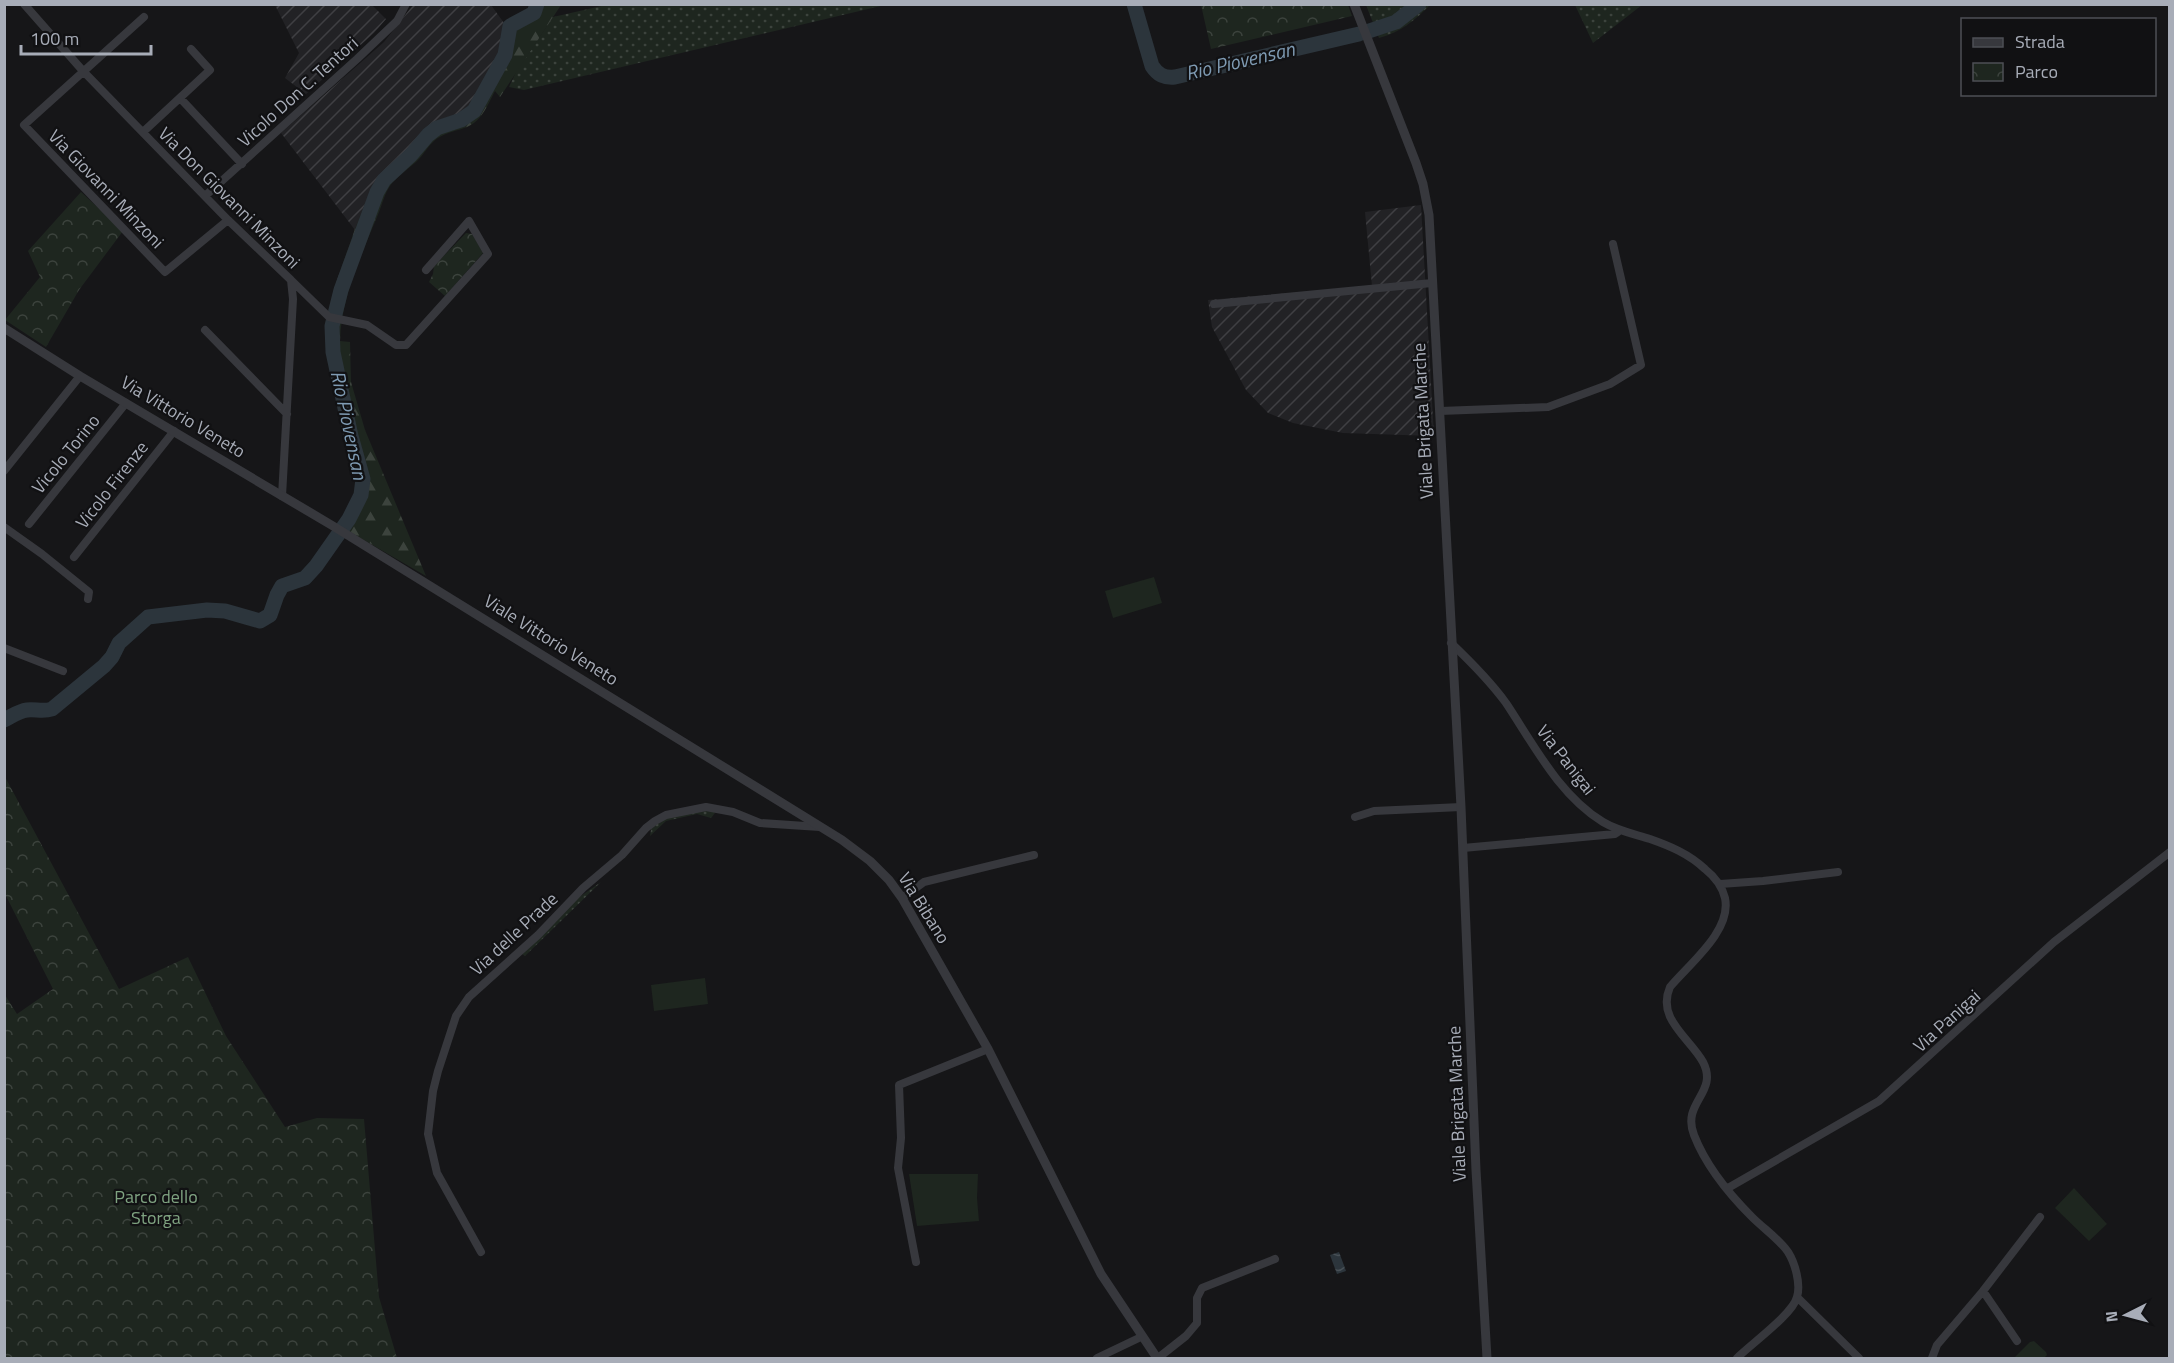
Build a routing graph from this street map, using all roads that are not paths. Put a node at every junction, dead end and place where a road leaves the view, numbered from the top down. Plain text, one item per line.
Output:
1 (406, 4) edge
2 (1354, 4) edge
3 (29, 6) edge
4 (144, 17) dead end
5 (191, 49) dead end
6 (83, 71) junction
7 (180, 98) junction
8 (143, 132) junction
9 (242, 164) junction
10 (205, 196) junction
11 (228, 220) junction
12 (1613, 244) dead end
13 (426, 270) dead end
14 (291, 280) junction
15 (1432, 282) junction
16 (1214, 304) dead end
17 (4, 328) edge
18 (205, 330) dead end
19 (80, 376) junction
20 (126, 403) junction
21 (1440, 411) junction
22 (287, 414) junction
23 (174, 431) junction
24 (4, 471) edge
25 (282, 495) junction
26 (29, 524) dead end
27 (4, 527) edge
28 (345, 534) joint
29 (74, 557) dead end
30 (88, 599) dead end
31 (1451, 642) junction
32 (4, 648) edge
33 (63, 671) dead end
34 (739, 775) joint
35 (1461, 807) junction
36 (1355, 817) dead end
37 (821, 827) junction
38 (1618, 832) dead end
39 (1463, 848) junction
40 (2169, 852) edge
41 (1034, 855) dead end
42 (1838, 872) dead end
43 (1720, 884) junction
44 (902, 898) junction
45 (988, 1049) junction
46 (1728, 1188) junction
47 (2040, 1217) dead end
48 (481, 1252) dead end
49 (1275, 1259) dead end
50 (916, 1262) dead end
51 (1983, 1291) junction
52 (1797, 1297) junction
53 (1141, 1337) junction
54 (2017, 1341) dead end
55 (1097, 1359) edge
56 (1158, 1359) edge
57 (1487, 1359) edge
58 (1737, 1359) edge
59 (1859, 1359) edge
60 (1932, 1359) edge

1 - 9 street, Vicolo Don C. Tentori
2 - 15 street, Viale Brigata Marche
3 - 6 street, Via Don Giovanni Minzoni
4 - 6 street
5 - 7 street
6 - 8 street, Via Don Giovanni Minzoni
6 - 11 street, Via Giovanni Minzoni
7 - 8 street
7 - 9 street
8 - 10 street, Via Don Giovanni Minzoni
9 - 10 street, Vicolo Don C. Tentori
10 - 11 street, Via Don Giovanni Minzoni
11 - 14 street, Via Don Giovanni Minzoni
12 - 21 street
13 - 14 street
14 - 22 street, Via Don Giovanni Minzoni
15 - 16 street
15 - 21 street, Viale Brigata Marche
17 - 19 street, Via Vittorio Veneto
18 - 22 street
19 - 20 street, Via Vittorio Veneto
19 - 24 street
20 - 23 street, Via Vittorio Veneto
20 - 26 street, Vicolo Torino
21 - 31 street, Viale Brigata Marche
22 - 25 street, Via Don Giovanni Minzoni
23 - 25 street, Via Vittorio Veneto
23 - 29 street, Vicolo Firenze
25 - 28 street, Via Vittorio Veneto
27 - 30 street
28 - 34 street, Viale Vittorio Veneto
31 - 35 street, Viale Brigata Marche
31 - 43 street, Via Panigai
32 - 33 street
34 - 37 street, Via Bibano
35 - 36 street
35 - 39 street, Viale Brigata Marche
37 - 44 street, Via Bibano
37 - 48 street, Via delle Prade
38 - 39 street
39 - 57 street, Viale Brigata Marche
40 - 46 street, Via Panigai
41 - 44 street
42 - 43 street
43 - 46 street
44 - 45 street, Via Bibano
45 - 50 street
45 - 53 street, Via Bibano
46 - 52 street
47 - 51 street
49 - 56 street
51 - 54 street
51 - 60 street
52 - 58 street
52 - 59 street
53 - 55 street
53 - 56 street, Via Bibano

